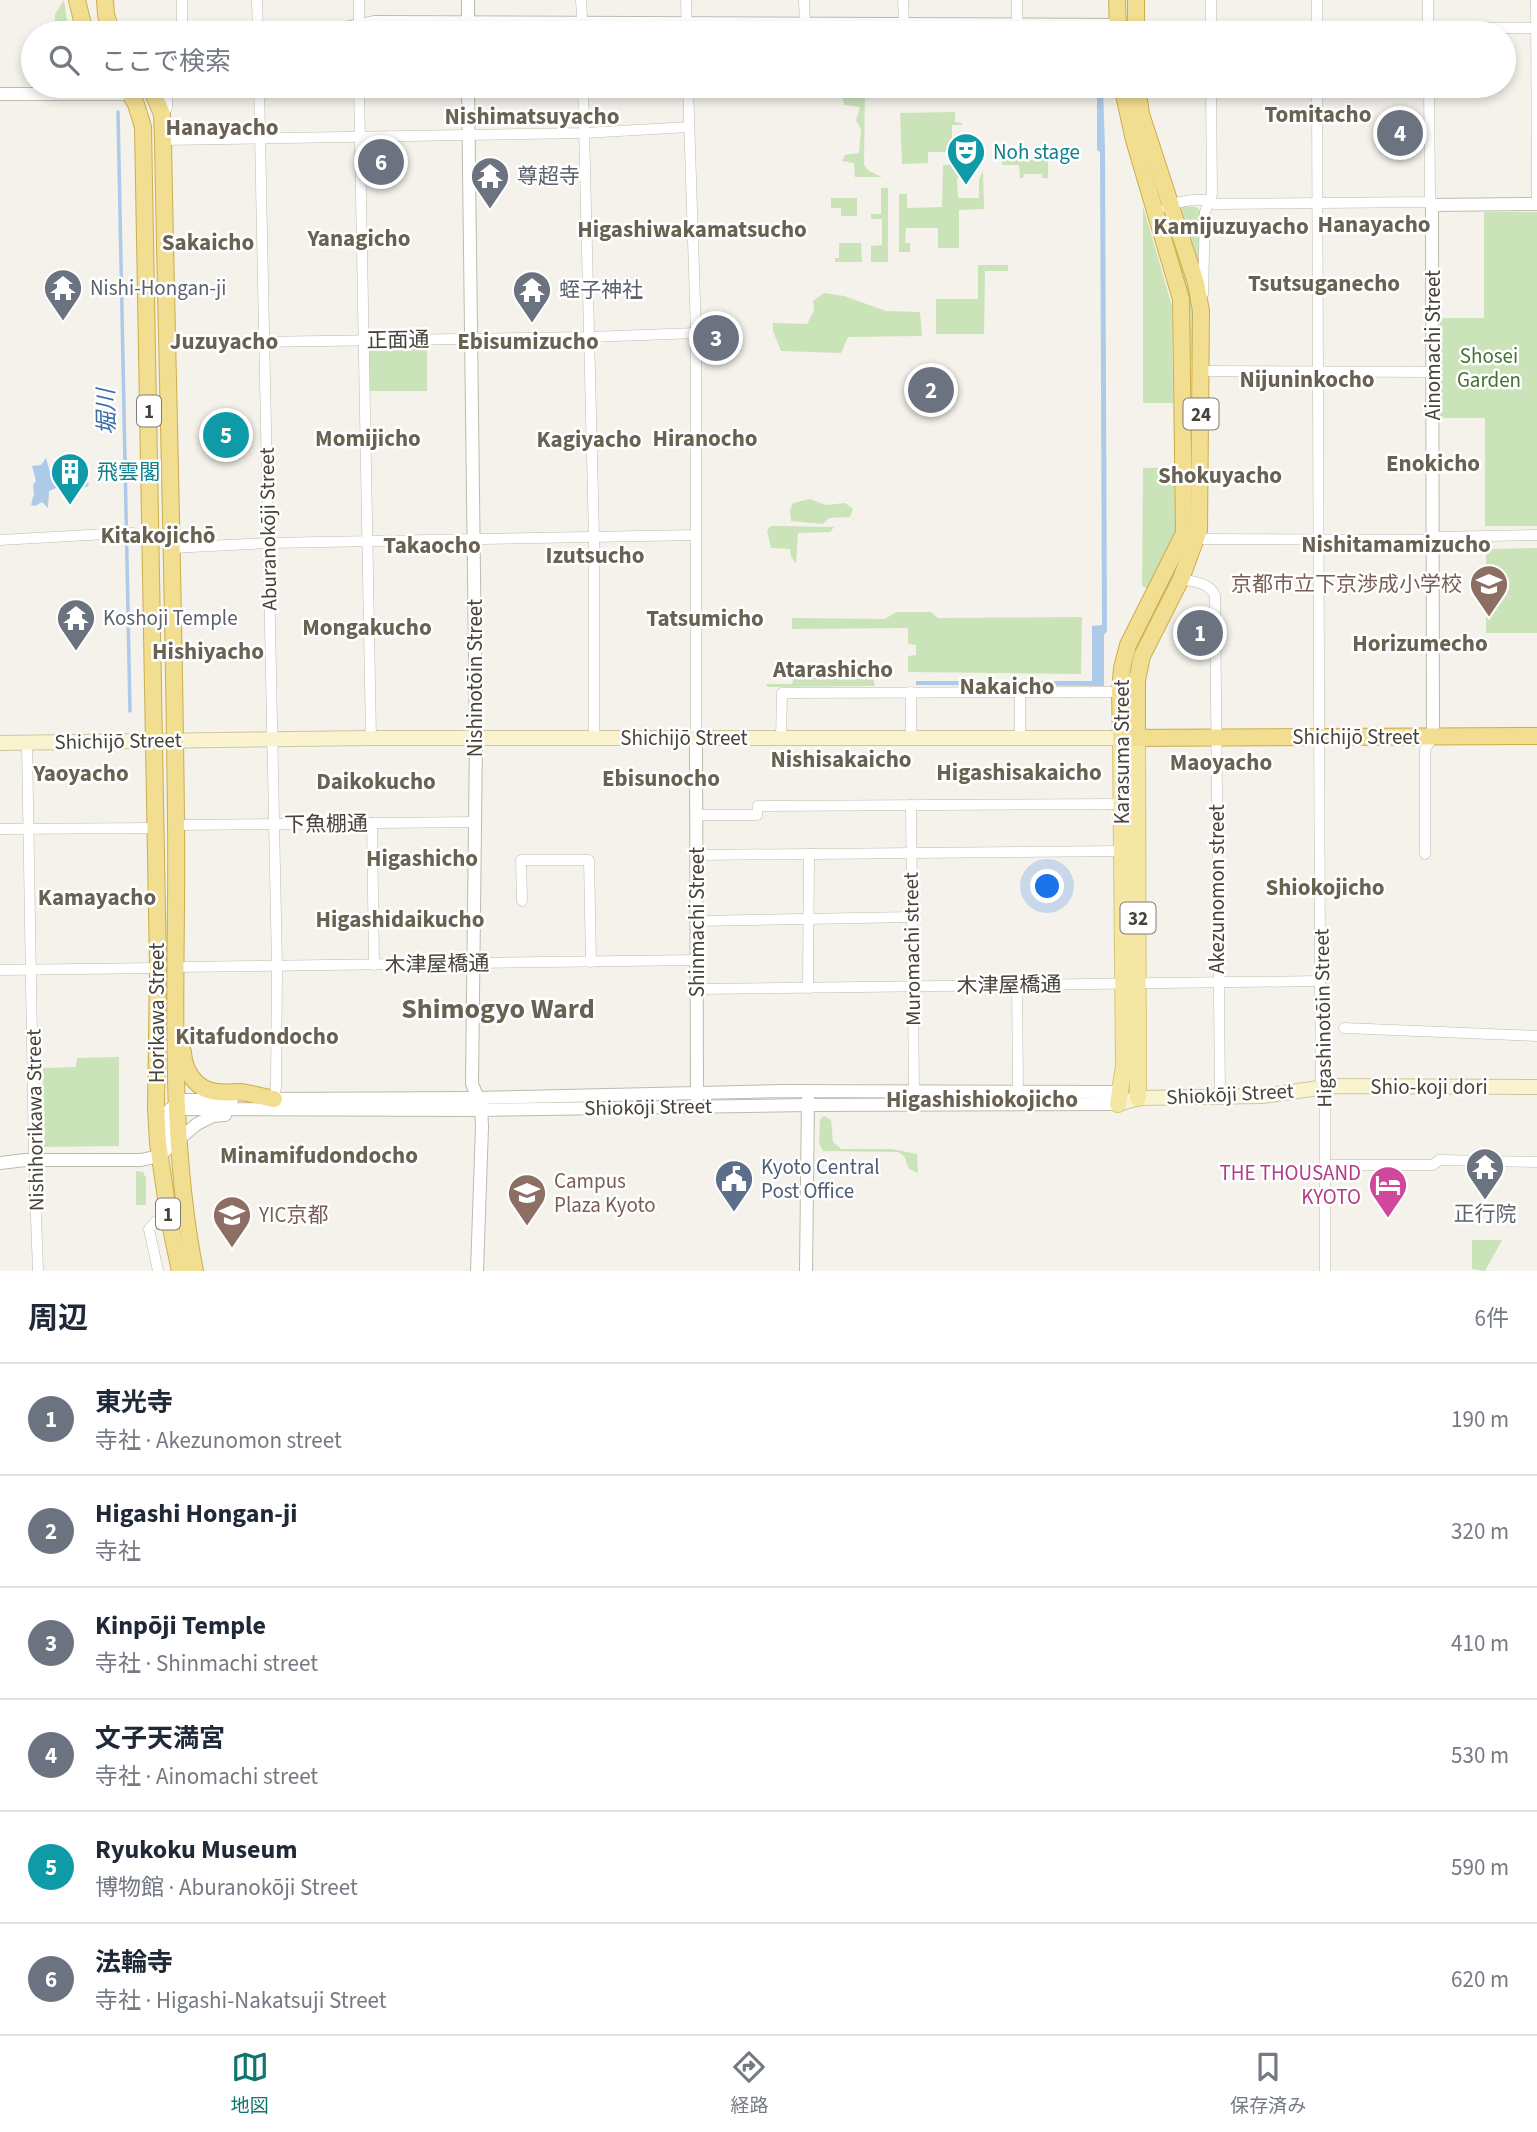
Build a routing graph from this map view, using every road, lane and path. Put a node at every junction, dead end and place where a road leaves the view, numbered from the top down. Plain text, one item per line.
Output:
1 (77, 0) edge
2 (105, 0) edge
3 (182, 0) edge
4 (257, 0) edge
5 (359, 0) edge
6 (468, 0) edge
7 (581, 0) edge
8 (686, 0) edge
9 (804, 0) edge
10 (903, 0) edge
11 (1017, 0) edge
12 (1117, 0) edge
13 (1136, 0) edge
14 (1211, 0) edge
15 (1317, 0) edge
16 (1428, 0) edge
17 (1536, 0) edge
18 (82, 21) edge
19 (108, 21) edge
20 (182, 21) edge
21 (258, 21) edge
22 (360, 21) edge
23 (468, 21) edge
24 (582, 21) edge
25 (686, 21) edge
26 (805, 21) edge
27 (904, 21) edge
28 (1017, 21) edge
29 (1118, 21) edge
30 (1136, 21) edge
31 (1211, 21) edge
32 (1317, 21) edge
33 (1428, 21) edge
34 (1536, 28) edge
35 (1516, 29) edge
36 (0, 94) edge
37 (21, 94) edge
38 (132, 98) edge
39 (156, 98) edge
40 (167, 98) edge
41 (259, 98) edge
42 (359, 98) edge
43 (468, 98) edge
44 (583, 98) edge
45 (688, 98) edge
46 (1124, 98) edge
47 (1139, 98) edge
48 (1211, 98) edge
49 (1317, 98) edge
50 (1429, 98) edge
51 (162, 119) junction
52 (688, 127) junction
53 (584, 133) junction
54 (360, 135) junction
55 (468, 135) junction
56 (261, 137) junction
57 (163, 140) junction
58 (1209, 200) junction
59 (1318, 203) junction
60 (1537, 204) edge
61 (1432, 205) junction
62 (1163, 208) junction
63 (1201, 311) junction
64 (696, 333) junction
65 (589, 337) junction
66 (471, 339) junction
67 (364, 340) junction
68 (265, 341) junction
69 (177, 343) junction
70 (148, 344) junction
71 (1182, 371) junction
72 (1201, 371) junction
73 (1319, 372) junction
74 (1433, 372) junction
75 (133, 533) dead end
76 (106, 534) dead end
77 (120, 534) dead end
78 (696, 535) junction
79 (1537, 535) edge
80 (1434, 537) junction
81 (594, 538) junction
82 (1197, 539) junction
83 (0, 540) edge
84 (474, 540) junction
85 (368, 541) junction
86 (1320, 541) junction
87 (268, 543) junction
88 (1180, 544) junction
89 (171, 548) junction
90 (1181, 579) junction
91 (911, 692) junction
92 (1020, 692) junction
93 (1120, 692) junction
94 (1537, 736) edge
95 (594, 737) junction
96 (1321, 737) junction
97 (1433, 737) junction
98 (371, 738) junction
99 (476, 738) junction
100 (1129, 738) junction
101 (1216, 738) junction
102 (696, 739) junction
103 (781, 739) junction
104 (911, 739) junction
105 (1020, 739) junction
106 (271, 740) junction
107 (153, 741) junction
108 (175, 741) junction
109 (0, 743) edge
110 (27, 743) junction
111 (1121, 804) junction
112 (911, 805) junction
113 (697, 815) junction
114 (476, 822) junction
115 (372, 823) junction
116 (272, 824) junction
117 (176, 825) junction
118 (156, 828) junction
119 (0, 829) edge
120 (28, 829) junction
121 (1122, 851) junction
122 (911, 853) junction
123 (808, 854) junction
124 (1424, 854) dead end
125 (697, 855) junction
126 (522, 901) dead end
127 (912, 917) junction
128 (808, 918) junction
129 (697, 921) junction
130 (697, 960) junction
131 (591, 962) junction
132 (474, 964) junction
133 (374, 965) junction
134 (177, 967) junction
135 (276, 967) junction
136 (158, 968) junction
137 (0, 970) edge
138 (32, 970) junction
139 (1320, 981) junction
140 (1017, 984) junction
141 (1217, 984) junction
142 (1130, 985) junction
143 (808, 988) junction
144 (912, 988) junction
145 (697, 989) junction
146 (1344, 1028) dead end
147 (1537, 1036) edge
148 (1321, 1087) junction
149 (1537, 1087) edge
150 (914, 1092) junction
151 (1018, 1093) junction
152 (1220, 1096) junction
153 (808, 1098) junction
154 (1119, 1098) junction
155 (1138, 1098) junction
156 (697, 1099) junction
157 (479, 1103) junction
158 (272, 1104) junction
159 (169, 1107) junction
160 (178, 1140) junction
161 (159, 1156) junction
162 (34, 1160) junction
163 (1537, 1162) edge
164 (0, 1163) edge
165 (1325, 1165) junction
166 (180, 1169) junction
167 (176, 1218) junction
168 (38, 1271) edge
169 (158, 1271) edge
170 (180, 1271) edge
171 (195, 1271) edge
172 (477, 1271) edge
173 (806, 1271) edge
174 (1325, 1271) edge

1 - 18 highway
2 - 19 highway
3 - 20 street
4 - 21 street
5 - 22 street
6 - 23 street
7 - 24 street
8 - 25 street
9 - 26 street
10 - 27 street
11 - 28 street
12 - 29 highway
13 - 30 highway
14 - 31 street
15 - 32 street
16 - 33 street
17 - 34 street
34 - 35 street
34 - 60 street
36 - 37 street
38 - 70 highway, Horikawa Street / 1
39 - 51 highway, Horikawa Street / 1
40 - 51 street
41 - 56 street, Aburanokōji Street
42 - 54 street
43 - 55 street, Nishinotōin Street
44 - 53 street
45 - 52 street
46 - 62 highway, Karasuma Street / 24
47 - 62 highway, Karasuma Street / 24
48 - 58 street
49 - 59 street, Higashinotōin Street
50 - 61 street
51 - 57 highway, Horikawa Street / 1
52 - 53 street
52 - 64 street
53 - 55 street
53 - 65 street
54 - 55 street
54 - 56 street
54 - 67 street
55 - 66 street, Nishinotōin Street
56 - 57 street
56 - 68 street, Aburanokōji Street
57 - 69 highway, Horikawa Street / 1
58 - 59 street
58 - 62 street
58 - 63 street
59 - 61 street
59 - 73 street, Higashinotōin Street
60 - 61 street
61 - 74 street, Ainomachi Street
62 - 63 highway, Karasuma Street / 24
62 - 71 highway, Karasuma Street / 24
63 - 72 highway, Karasuma Street / 24
64 - 65 street, 正面通
64 - 78 street
65 - 66 street, 正面通
65 - 81 street
66 - 67 street, 正面通
66 - 84 street, Nishinotōin Street
67 - 68 street, 正面通
67 - 85 street
68 - 69 street, 正面通
68 - 87 street, Aburanokōji Street
69 - 70 street, 正面通
69 - 89 highway, Horikawa Street / 1
70 - 107 highway, Horikawa Street / 1
71 - 72 highway
71 - 88 highway, Karasuma Street / 24
72 - 73 street
72 - 82 highway, Karasuma Street / 24
73 - 74 street
73 - 86 street, Higashinotōin Street
74 - 80 street, Ainomachi Street
75 - 77 street
76 - 83 street
78 - 81 street
78 - 102 street
79 - 80 street
80 - 86 street
80 - 97 street, Ainomachi Street
81 - 84 street
81 - 95 street
82 - 86 street
82 - 88 highway
82 - 90 highway, Karasuma Street / 24
84 - 85 street
84 - 99 street, Nishinotōin Street
85 - 87 street
85 - 98 street
86 - 96 street, Higashinotōin Street
87 - 89 street
87 - 106 street, Aburanokōji Street
88 - 93 highway, Karasuma Street / 24
89 - 108 highway, Horikawa Street / 1
90 - 100 highway, Karasuma Street / 24
90 - 101 street, Akezunomon street
91 - 92 street
91 - 103 street
91 - 104 street
92 - 93 street
92 - 105 street
93 - 100 highway, Karasuma Street / 24
94 - 97 highway, Shichijō Street
95 - 99 main road, Shichijō Street
95 - 102 main road, Shichijō Street
96 - 97 highway, Shichijō Street
96 - 101 highway, Shichijō Street
96 - 139 street, Higashinotōin Street
97 - 124 street
98 - 99 main road, Shichijō Street
98 - 106 main road, Shichijō Street
99 - 114 street, Nishinotōin Street
100 - 101 highway, Shichijō Street
100 - 105 main road, Shichijō Street
100 - 111 main road, Karasuma Street / 32
100 - 142 main road, Karasuma Street / 32
101 - 141 street, Akezunomon street
102 - 103 main road, Shichijō Street
102 - 113 street, Shinmachi Street
103 - 104 main road, Shichijō Street
104 - 105 main road, Shichijō Street
106 - 108 main road, Shichijō Street
106 - 116 street, Aburanokōji Street
107 - 108 main road, Shichijō Street
107 - 110 main road, Shichijō Street
107 - 118 highway, Horikawa Street / 1
108 - 117 highway, Horikawa Street / 1
109 - 110 main road, Shichijō Street
110 - 120 street, Nishihorikawa Street
111 - 112 street
111 - 121 main road, Karasuma Street / 32
112 - 113 street
112 - 122 street, Muromachi street
113 - 125 street, Shinmachi Street
114 - 115 street, 下魚棚通
114 - 132 street, Nishinotōin Street
115 - 116 street, 下魚棚通
115 - 133 street
116 - 117 street, 下魚棚通
116 - 135 street, Aburanokōji Street
117 - 134 highway, Horikawa Street / 1
118 - 120 street
118 - 136 highway, Horikawa Street / 1
119 - 120 street
120 - 138 street, Nishihorikawa Street
121 - 122 street
121 - 142 main road, Karasuma Street / 32
122 - 123 street
122 - 127 street, Muromachi street
123 - 125 street
123 - 128 street
125 - 129 street, Shinmachi Street
126 - 131 street
127 - 128 street
127 - 144 street, Muromachi street
128 - 129 street
128 - 143 street
129 - 130 street, Shinmachi Street
130 - 131 street, 木津屋橋通
130 - 145 street, Shinmachi Street
131 - 132 street, 木津屋橋通
132 - 133 street, 木津屋橋通
132 - 157 street, Nishinotōin Street
133 - 135 street, 木津屋橋通
134 - 135 street, 木津屋橋通
134 - 158 highway, 1
134 - 159 highway, Horikawa Street / 1
135 - 158 street, Aburanokōji Street
136 - 138 street
136 - 159 highway, Horikawa Street / 1
137 - 138 street
138 - 162 street, Nishihorikawa Street
139 - 141 street, 木津屋橋通
139 - 148 street, Higashinotōin Street
140 - 142 street, 木津屋橋通
140 - 144 street, 木津屋橋通
140 - 151 street
141 - 142 street, 木津屋橋通
141 - 152 street, Akezunomon street
142 - 154 main road, Karasuma Street / 32
142 - 155 main road, Karasuma Street / 32
143 - 144 street, 木津屋橋通
143 - 145 street, 木津屋橋通
144 - 150 street, Muromachi street
145 - 156 street, Shinmachi Street
146 - 147 street
148 - 149 main road, Shio-koji dori
148 - 152 main road, Shiokōji Street
148 - 165 street, Higashinotōin Street
150 - 151 street, Shiokōji Street
150 - 153 street, Shiokōji Street
151 - 154 street, Shiokōji Street
152 - 155 main road, Shiokōji Street
153 - 154 street, Shiokōji Street
153 - 156 street, Shiokōji Street
153 - 173 street
154 - 155 main road, Shiokōji Street
156 - 157 street, Shiokōji Street
157 - 158 street, Shiokōji Street
157 - 172 street, Nishinotōin Street
158 - 159 street, Shiokōji Street
158 - 160 street
159 - 160 highway, Horikawa Street / 1
159 - 161 highway, Horikawa Street / 1
160 - 161 street
160 - 166 highway, Horikawa Street / 1
161 - 162 street
161 - 166 street
161 - 167 highway, Horikawa Street / 1
162 - 164 street
162 - 168 street, Nishihorikawa Street
163 - 165 street
165 - 174 street, Higashinotōin Street
166 - 167 highway, Horikawa Street / 1
167 - 169 street
167 - 170 highway, Horikawa Street / 1
167 - 171 highway, Horikawa Street / 1

